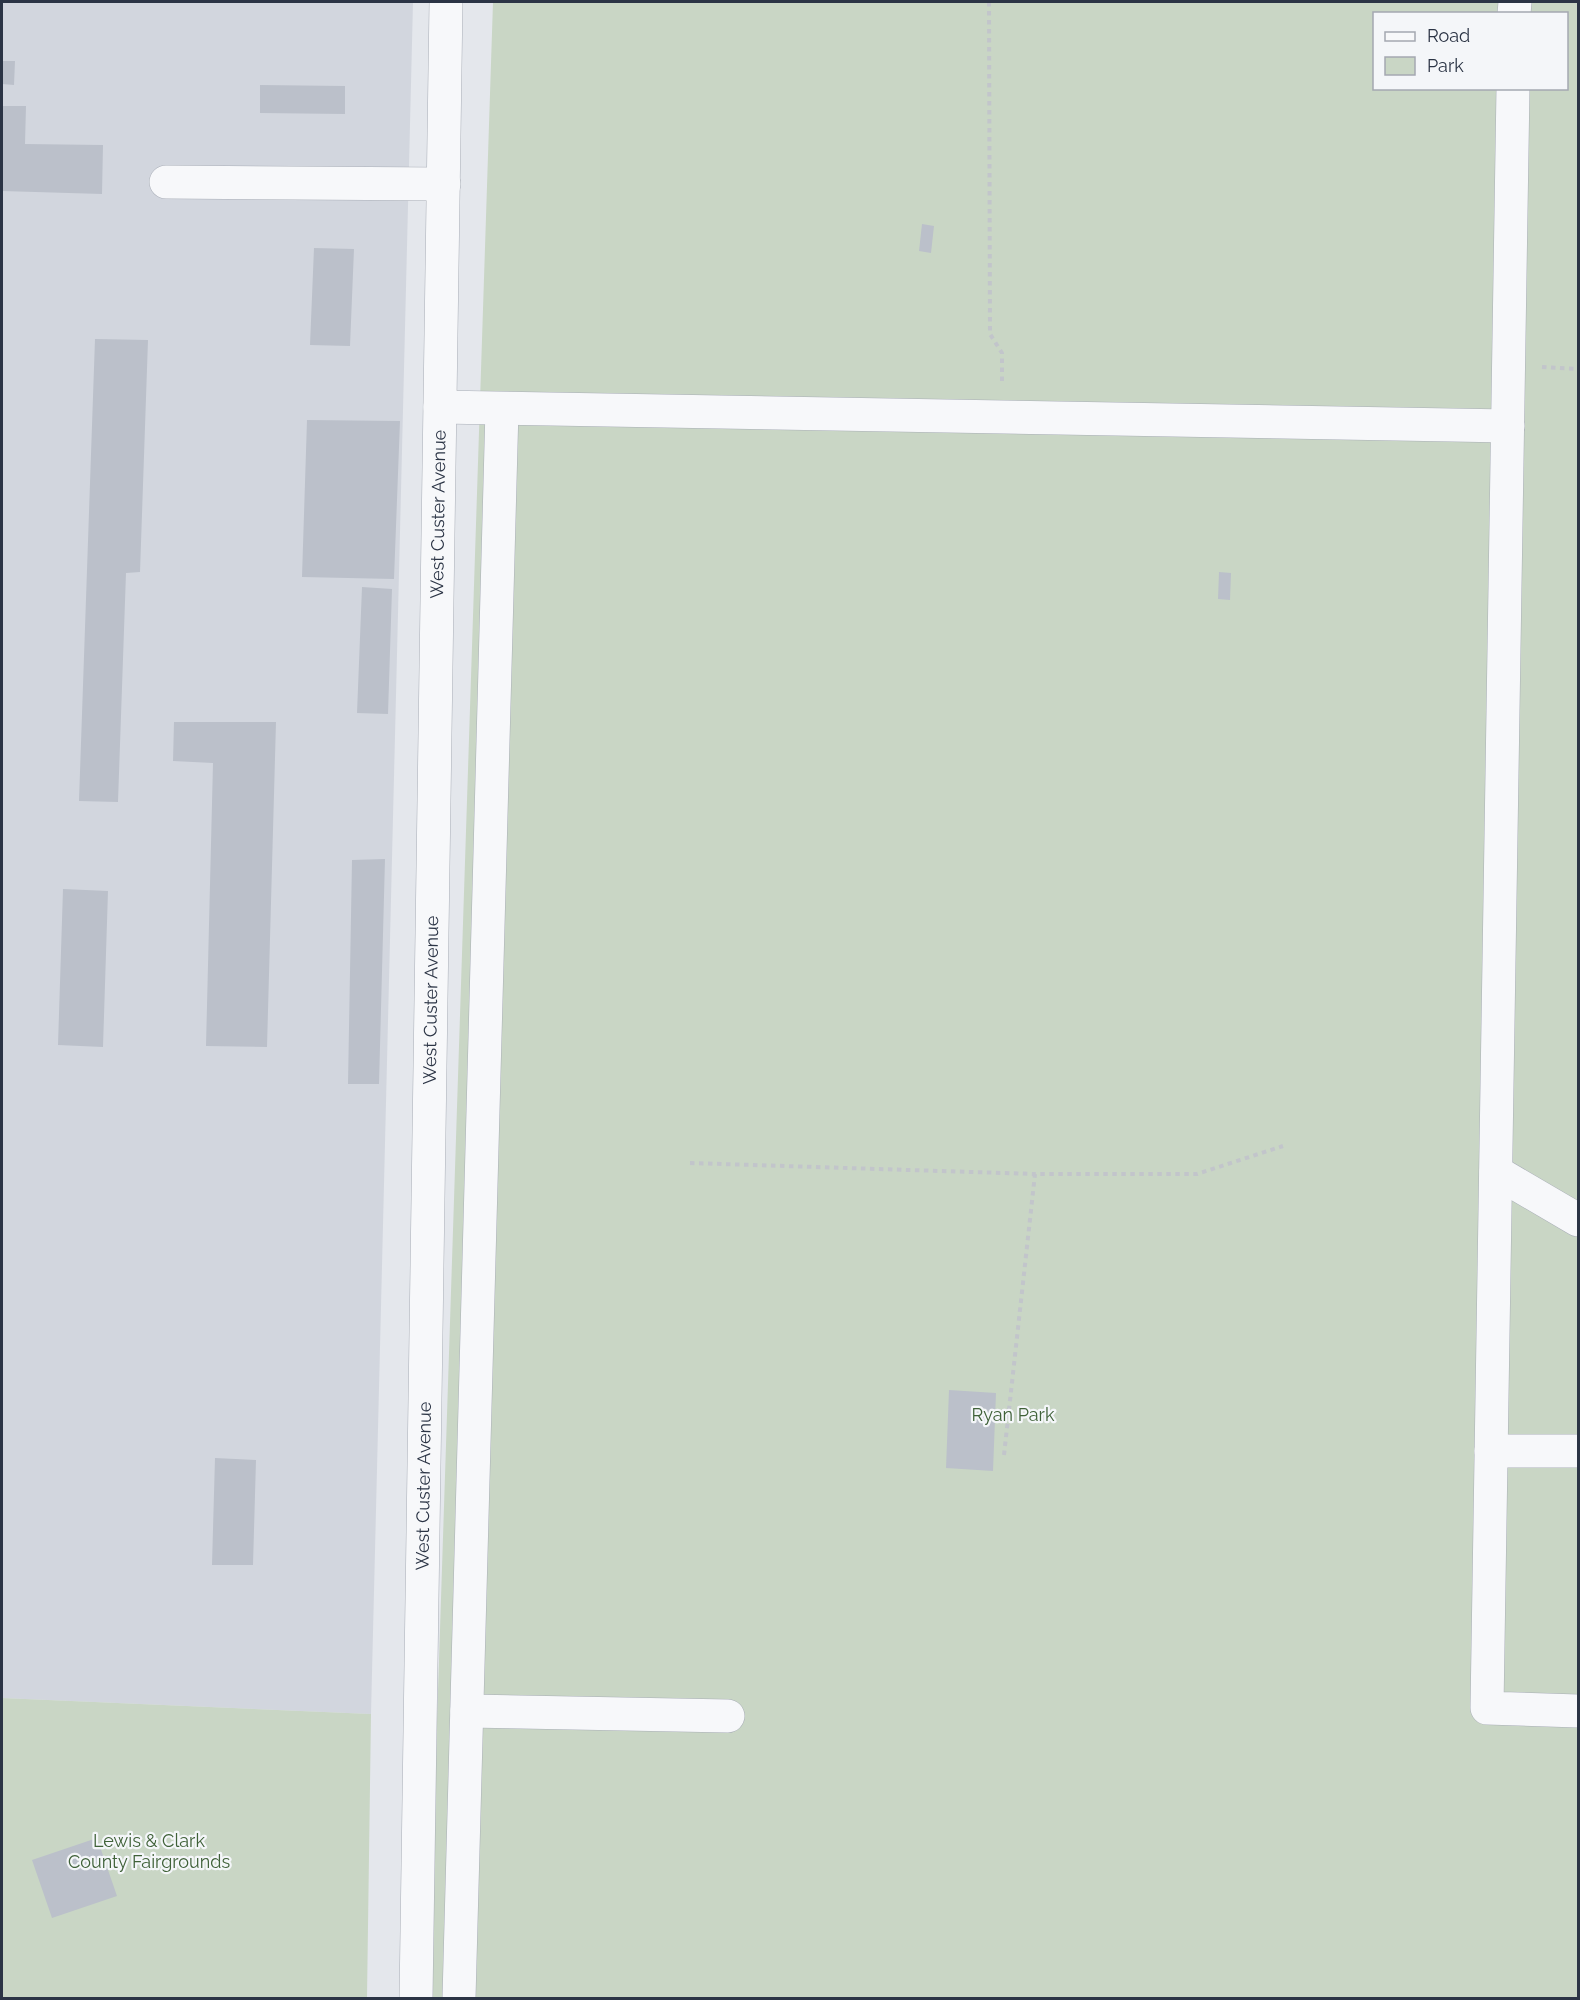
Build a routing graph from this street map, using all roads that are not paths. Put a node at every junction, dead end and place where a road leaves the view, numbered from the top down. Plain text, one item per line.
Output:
1 (447, 2) edge
2 (1513, 90) edge
3 (166, 182) dead end
4 (444, 184) junction
5 (440, 407) junction
6 (502, 409) junction
7 (1508, 426) junction
8 (1496, 1172) junction
9 (1578, 1220) edge
10 (1491, 1451) junction
11 (1578, 1451) edge
12 (467, 1711) junction
13 (1578, 1711) edge
14 (728, 1716) dead end
15 (416, 1998) edge
16 (459, 1998) edge

1 - 4 street, West Custer Avenue
2 - 7 street
3 - 4 street
4 - 5 street, West Custer Avenue
5 - 6 street
5 - 15 street, West Custer Avenue
6 - 7 street
6 - 12 street
7 - 8 street
8 - 9 street
8 - 10 street
10 - 11 street
10 - 13 street
12 - 14 street
12 - 16 street

